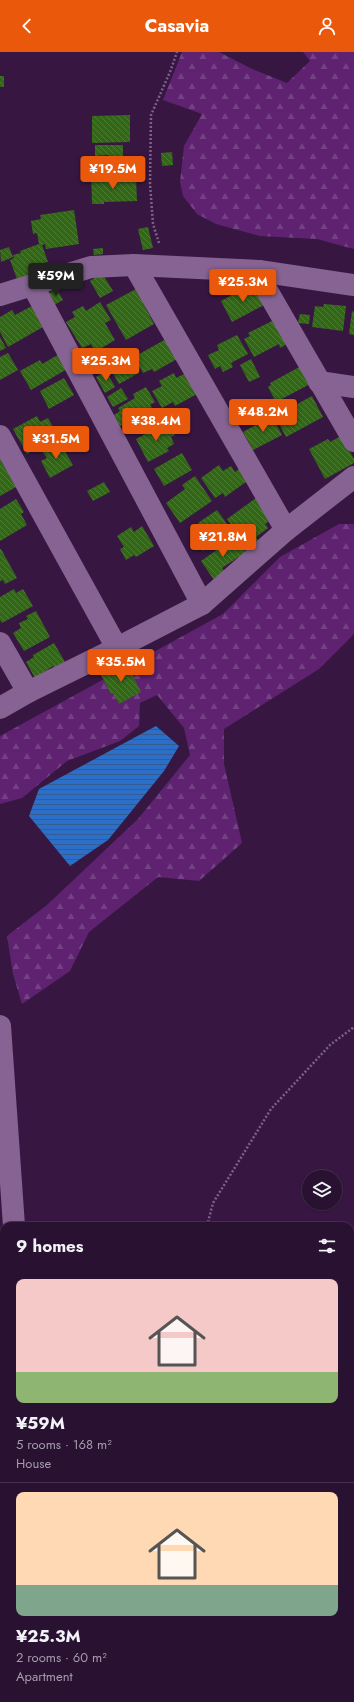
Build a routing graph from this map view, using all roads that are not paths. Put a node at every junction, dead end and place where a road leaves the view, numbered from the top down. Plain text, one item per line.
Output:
1 (134, 265) junction
2 (259, 271) junction
3 (354, 285) edge
4 (33, 286) junction
5 (0, 295) edge
6 (319, 382) junction
7 (354, 387) edge
8 (0, 436) edge
9 (354, 441) edge
10 (354, 477) edge
11 (286, 530) junction
12 (202, 604) junction
13 (0, 643) edge
14 (117, 648) junction
15 (28, 692) junction
16 (0, 708) edge
17 (0, 1026) edge
18 (14, 1222) edge

1 - 2 street
1 - 4 street
1 - 11 street
2 - 3 street
2 - 6 street
4 - 5 street
4 - 12 street
6 - 7 street
6 - 9 street
8 - 14 street
10 - 11 street
11 - 12 street
12 - 14 street
13 - 15 street
14 - 15 street
15 - 16 street
17 - 18 street

